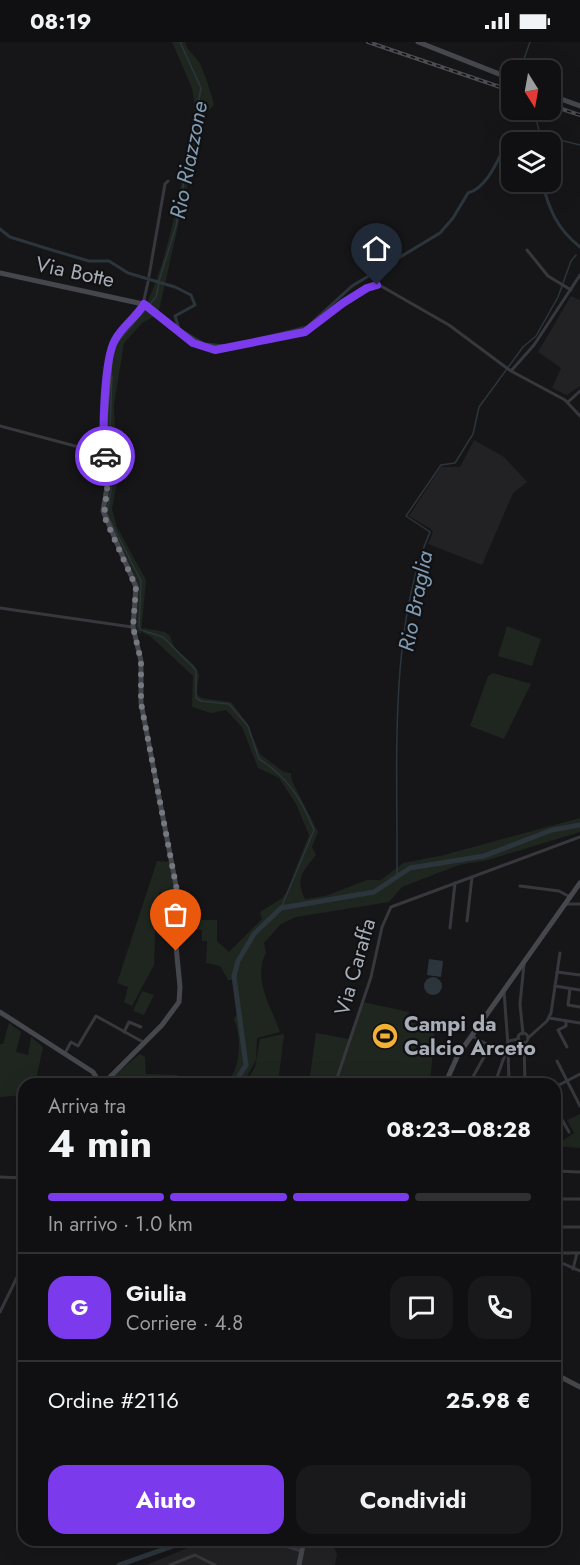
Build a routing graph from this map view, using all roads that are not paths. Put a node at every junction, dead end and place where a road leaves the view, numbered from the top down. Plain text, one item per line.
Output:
1 (418, 42) edge
2 (501, 75) edge
3 (561, 99) edge
4 (580, 106) edge
5 (168, 181) dead end
6 (526, 250) dead end
7 (0, 273) edge
8 (580, 275) edge
9 (149, 276) dead end
10 (148, 282) dead end
11 (571, 290) junction
12 (147, 306) junction
13 (509, 369) junction
14 (580, 391) edge
15 (567, 402) junction
16 (580, 416) edge
17 (0, 426) edge
18 (105, 454) junction
19 (0, 608) edge
20 (133, 627) junction
21 (580, 837) edge
22 (472, 877) junction
23 (455, 883) junction
24 (580, 883) edge
25 (520, 886) dead end
26 (570, 897) junction
27 (564, 904) junction
28 (580, 904) edge
29 (467, 921) dead end
30 (450, 928) dead end
31 (560, 953) dead end
32 (524, 962) junction
33 (557, 972) junction
34 (514, 975) junction
35 (580, 975) edge
36 (522, 978) junction
37 (555, 986) junction
38 (570, 988) junction
39 (580, 990) edge
40 (504, 991) junction
41 (580, 1006) edge
42 (0, 1012) edge
43 (549, 1018) junction
44 (566, 1021) junction
45 (580, 1023) edge
46 (141, 1028) dead end
47 (124, 1032) junction
48 (523, 1034) junction
49 (471, 1036) junction
50 (528, 1038) junction
51 (519, 1039) junction
52 (146, 1043) junction
53 (524, 1043) junction
54 (508, 1044) junction
55 (567, 1047) dead end
56 (65, 1053) dead end
57 (557, 1061) dead end
58 (580, 1074) edge
59 (97, 1078) edge
60 (109, 1078) edge
61 (336, 1078) edge
62 (448, 1078) edge
63 (472, 1078) edge
64 (497, 1078) edge
65 (508, 1078) edge
66 (525, 1078) edge
67 (567, 1081) junction
68 (561, 1084) edge
69 (580, 1106) edge
70 (561, 1119) edge
71 (568, 1132) dead end
72 (561, 1171) edge
73 (580, 1172) edge
74 (0, 1177) edge
75 (18, 1178) edge
76 (561, 1199) edge
77 (580, 1199) edge
78 (561, 1227) edge
79 (580, 1227) edge
80 (561, 1252) edge
81 (579, 1253) edge
82 (561, 1263) edge
83 (573, 1269) junction
84 (580, 1271) edge
85 (18, 1275) edge
86 (0, 1312) edge
87 (561, 1377) edge
88 (580, 1387) edge
89 (286, 1546) edge
90 (303, 1546) edge
91 (302, 1551) junction
92 (170, 1565) edge
93 (215, 1565) edge
94 (299, 1565) edge

1 - 2 street
3 - 4 street
5 - 9 street
6 - 11 street
7 - 12 street, Via Botte
8 - 11 street
10 - 12 street
11 - 13 street
12 - 13 street
12 - 18 street
13 - 15 street
14 - 15 street
15 - 16 street
17 - 18 street
18 - 20 street
19 - 20 street
20 - 52 street
21 - 22 street, Via Caraffa
22 - 23 street, Via Caraffa
22 - 29 street
23 - 30 street
23 - 61 street, Via Caraffa
24 - 26 street
25 - 26 street
26 - 27 street
27 - 28 street
27 - 32 street
31 - 33 street
32 - 34 street
32 - 36 street
33 - 35 street
33 - 37 street
34 - 36 street
34 - 40 street
36 - 48 street
37 - 38 street
37 - 43 street
38 - 39 street
38 - 41 street
40 - 49 street
40 - 54 street
42 - 59 street
43 - 44 street
43 - 50 street
44 - 45 street
44 - 55 street
46 - 47 street
47 - 52 street
47 - 56 street
48 - 50 street
48 - 51 street
49 - 62 street
49 - 63 street
50 - 53 street
51 - 53 street
51 - 54 street
52 - 60 street
53 - 66 street
54 - 64 street
54 - 65 street
57 - 67 street
58 - 67 street
67 - 68 street
67 - 69 street
70 - 71 street
72 - 73 street
74 - 75 street
76 - 77 street
78 - 79 street
80 - 81 street
81 - 83 street
82 - 83 street
83 - 84 street
85 - 86 street
87 - 88 street
89 - 91 street
90 - 91 street
91 - 94 street
92 - 93 street

